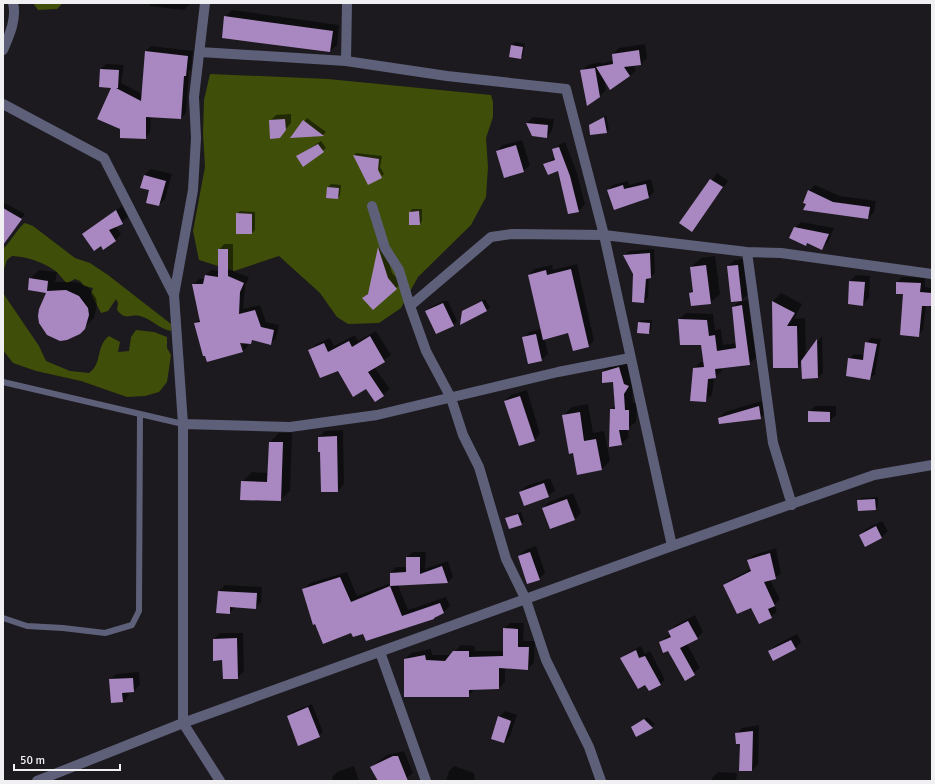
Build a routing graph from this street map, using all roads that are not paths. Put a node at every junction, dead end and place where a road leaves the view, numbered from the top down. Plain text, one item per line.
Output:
1 (13, 3) edge
2 (205, 3) edge
3 (347, 3) edge
4 (3, 50) edge
5 (200, 52) junction
6 (346, 61) junction
7 (3, 104) edge
8 (372, 206) dead end
9 (604, 235) junction
10 (747, 252) junction
11 (932, 274) edge
12 (174, 295) junction
13 (410, 306) junction
14 (630, 358) junction
15 (3, 382) edge
16 (451, 398) junction
17 (140, 414) junction
18 (183, 424) junction
19 (932, 465) edge
20 (792, 505) junction
21 (672, 546) junction
22 (526, 600) junction
23 (3, 618) edge
24 (380, 652) junction
25 (184, 723) junction
26 (52, 778) edge
27 (37, 781) edge
28 (220, 781) edge
29 (426, 781) edge
30 (601, 781) edge

1 - 4 street
2 - 5 street
3 - 6 street
5 - 6 street
5 - 12 street
6 - 9 street
7 - 12 street
8 - 13 street
9 - 10 street
9 - 13 street
9 - 14 street
10 - 11 street
10 - 20 street
12 - 18 street
13 - 16 street
14 - 16 street
14 - 21 street
15 - 17 lane
16 - 18 street
16 - 22 street
17 - 18 lane
17 - 23 lane
18 - 25 street
19 - 20 street
20 - 21 street
21 - 22 street
22 - 24 street
22 - 30 street
24 - 25 street
24 - 29 street
25 - 26 street
25 - 28 street
26 - 27 street

